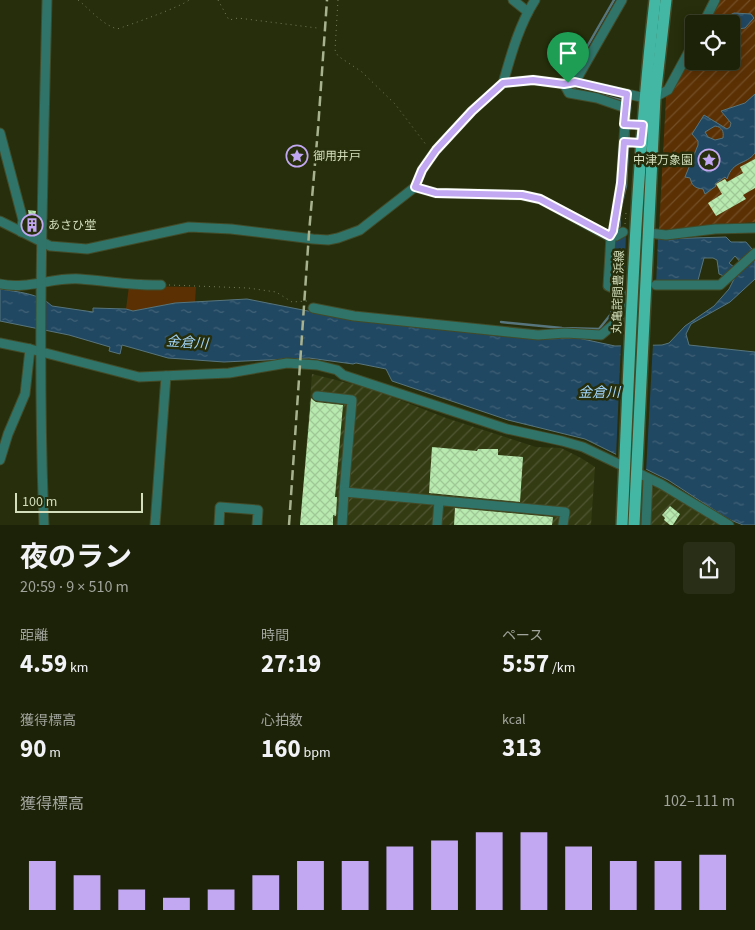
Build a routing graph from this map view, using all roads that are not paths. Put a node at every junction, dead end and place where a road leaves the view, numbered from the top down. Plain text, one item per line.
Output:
1 (47, 0) edge
2 (513, 0) edge
3 (535, 0) edge
4 (622, 0) edge
5 (655, 0) edge
6 (666, 0) edge
7 (715, 0) edge
8 (528, 12) junction
9 (708, 15) edge
10 (685, 59) edge
11 (503, 83) junction
12 (570, 83) junction
13 (650, 97) junction
14 (626, 101) junction
15 (632, 124) junction
16 (0, 134) edge
17 (630, 142) junction
18 (415, 187) junction
19 (0, 221) edge
20 (755, 228) edge
21 (22, 232) junction
22 (621, 234) junction
23 (648, 234) junction
24 (42, 243) junction
25 (755, 253) edge
26 (0, 284) edge
27 (161, 285) road end
28 (656, 285) dead end
29 (41, 287) junction
30 (312, 304) road end
31 (0, 343) edge
32 (30, 349) junction
33 (40, 351) junction
34 (166, 376) junction
35 (317, 396) dead end
36 (0, 460) edge
37 (631, 467) junction
38 (648, 478) junction
39 (344, 492) junction
40 (439, 501) junction
41 (44, 525) edge
42 (155, 525) edge
43 (219, 525) edge
44 (257, 525) edge
45 (342, 525) edge
46 (437, 525) edge
47 (564, 525) edge
48 (622, 525) edge
49 (634, 525) edge
50 (646, 525) edge
51 (729, 525) edge

1 - 24 street
2 - 8 street
3 - 8 street
4 - 12 street
5 - 13 main road, 丸亀詫間豊浜線
6 - 13 main road, 丸亀詫間豊浜線
7 - 9 street
8 - 11 street
10 - 13 street
11 - 12 street
11 - 18 street
12 - 14 street
12 - 14 street
13 - 14 street
13 - 15 main road, 丸亀詫間豊浜線
13 - 23 main road, 丸亀詫間豊浜線
14 - 15 street
15 - 17 main road, 丸亀詫間豊浜線
15 - 17 street
16 - 21 street
17 - 22 main road, 丸亀詫間豊浜線
17 - 22 street
18 - 22 street
18 - 24 street
19 - 21 street
20 - 23 street
21 - 24 street
22 - 30 street
22 - 37 main road, 丸亀詫間豊浜線
23 - 37 main road, 丸亀詫間豊浜線
24 - 29 street
25 - 28 street
26 - 29 street
27 - 29 street
29 - 33 street
31 - 32 street
32 - 33 street
32 - 36 street
33 - 34 street
33 - 41 street
34 - 37 street
34 - 42 street
35 - 39 street
37 - 38 street
37 - 48 main road, 丸亀詫間豊浜線
37 - 49 main road, 丸亀詫間豊浜線
38 - 50 street
38 - 51 street
39 - 40 street
39 - 45 street
40 - 46 street
40 - 47 street
43 - 44 street

